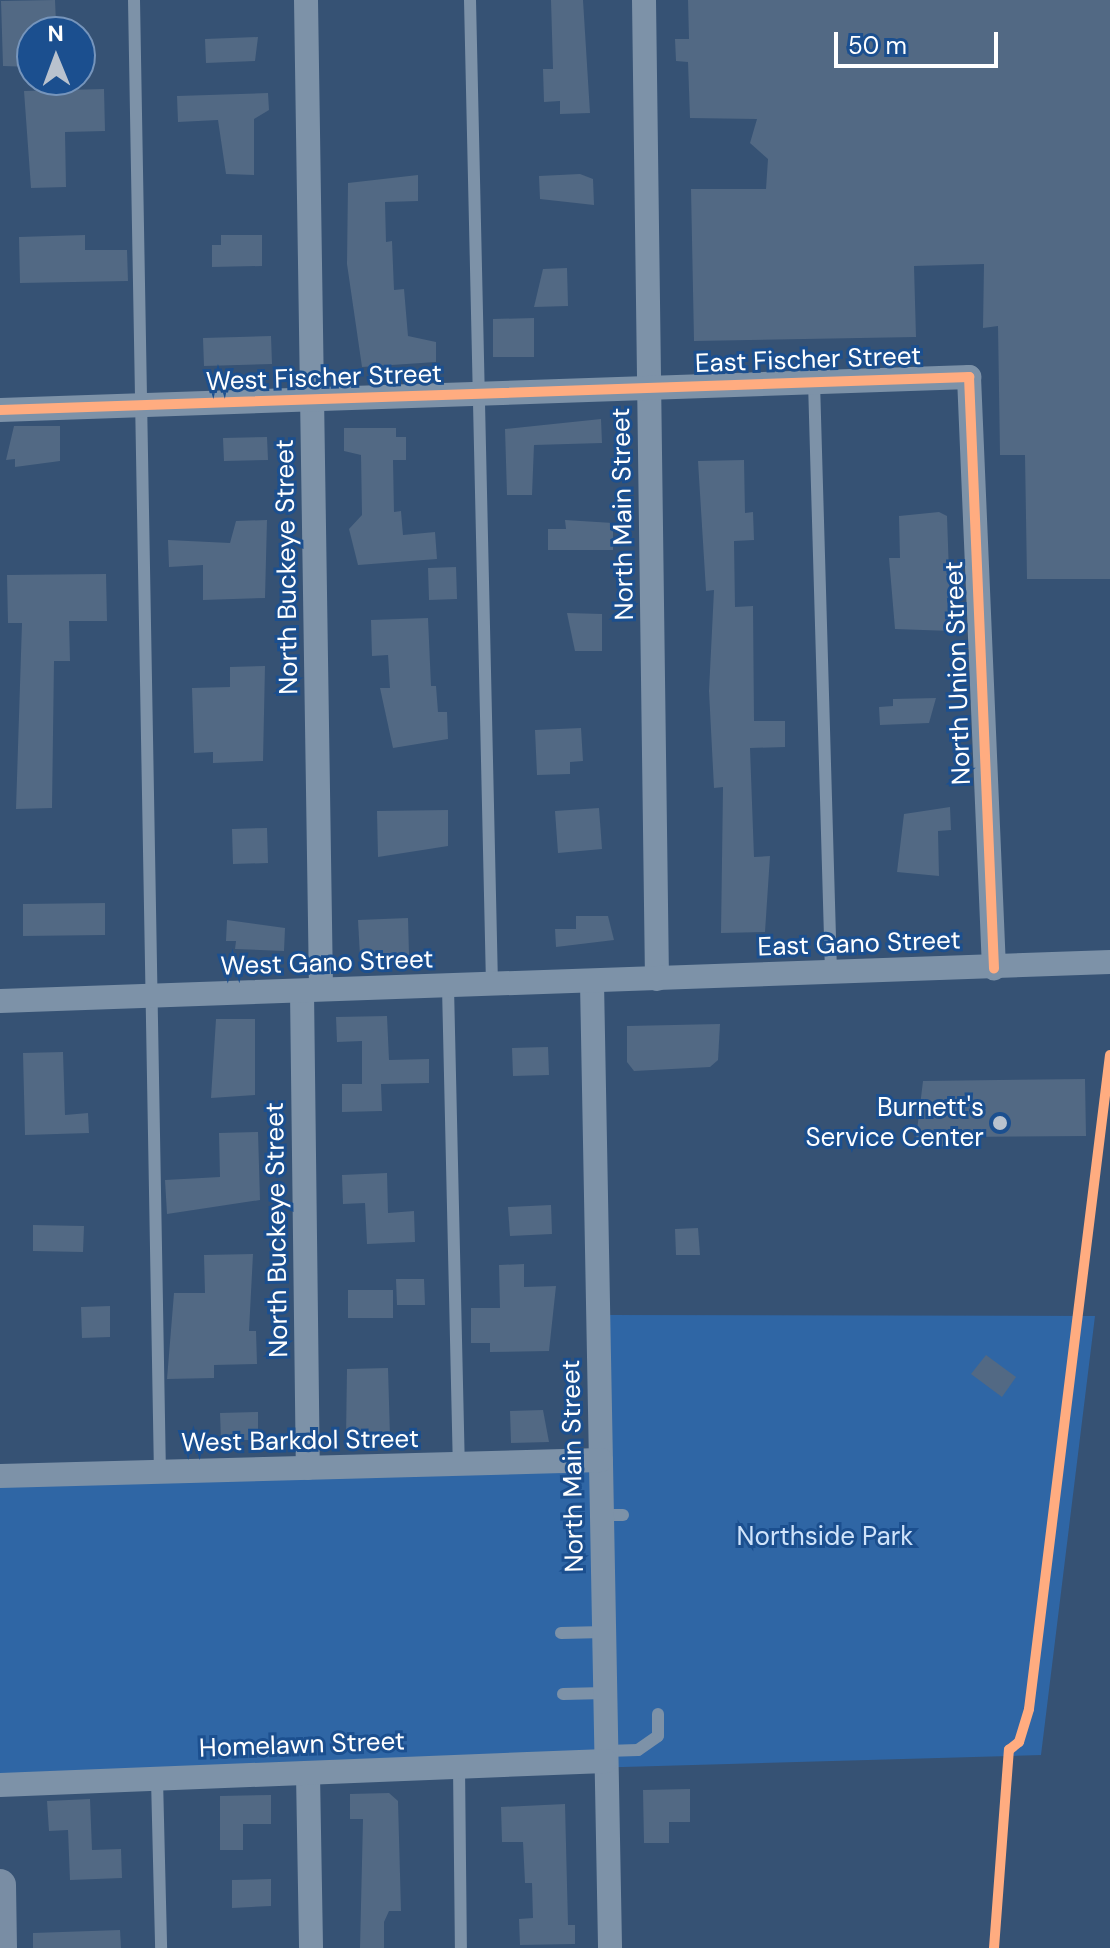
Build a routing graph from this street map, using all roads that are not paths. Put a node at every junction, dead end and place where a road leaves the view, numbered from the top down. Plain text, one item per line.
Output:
1 (134, 0) edge
2 (306, 0) edge
3 (470, 0) edge
4 (644, 0) edge
5 (969, 377) joint
6 (814, 382) junction
7 (649, 388) junction
8 (481, 395) junction
9 (313, 398) junction
10 (145, 405) junction
11 (0, 410) edge
12 (1110, 962) edge
13 (994, 968) junction
14 (831, 973) junction
15 (657, 979) junction
16 (592, 982) junction
17 (492, 986) junction
18 (448, 987) junction
19 (312, 990) junction
20 (156, 998) junction
21 (0, 1001) edge
22 (601, 1460) junction
23 (459, 1465) junction
24 (308, 1468) junction
25 (160, 1472) junction
26 (0, 1476) edge
27 (604, 1632) junction
28 (561, 1633) dead end
29 (605, 1693) junction
30 (563, 1694) dead end
31 (658, 1714) dead end
32 (606, 1756) junction
33 (459, 1766) junction
34 (308, 1774) junction
35 (157, 1779) junction
36 (0, 1785) edge
37 (0, 1885) edge
38 (0, 1907) edge
39 (1, 1948) edge
40 (161, 1948) edge
41 (311, 1948) edge
42 (461, 1948) edge
43 (610, 1948) edge

1 - 10 lane
2 - 9 street, North Buckeye Street
3 - 8 lane
4 - 7 street, North Main Street
5 - 6 street, East Fischer Street
5 - 13 street, North Union Street
6 - 7 street, East Fischer Street
6 - 14 lane
7 - 8 street, West Fischer Street
7 - 15 street, North Main Street
8 - 9 street, West Fischer Street
8 - 17 lane
9 - 10 street, West Fischer Street
9 - 19 street, North Buckeye Street
10 - 11 street, West Fischer Street
10 - 20 lane
12 - 13 street, East Gano Street
13 - 14 street, East Gano Street
14 - 15 street, East Gano Street
15 - 16 street, West Gano Street
16 - 17 street, West Gano Street
16 - 22 street, North Main Street
17 - 18 street, West Gano Street
18 - 19 street, West Gano Street
18 - 23 lane
19 - 20 street, West Gano Street
19 - 24 street, North Buckeye Street
20 - 21 street, West Gano Street
20 - 25 lane
22 - 23 street, West Barkdol Street
22 - 27 street, North Main Street
23 - 24 street, West Barkdol Street
24 - 25 street, West Barkdol Street
25 - 26 street, West Barkdol Street
27 - 28 lane
27 - 29 street, North Main Street
29 - 30 lane
29 - 32 street, North Main Street
31 - 32 lane
32 - 33 street, Homelawn Street
32 - 43 street, North Main Street
33 - 34 street, Homelawn Street
33 - 42 lane
34 - 35 street, Homelawn Street
34 - 41 street
35 - 36 street, Homelawn Street
35 - 40 lane
37 - 38 main road
38 - 39 main road

